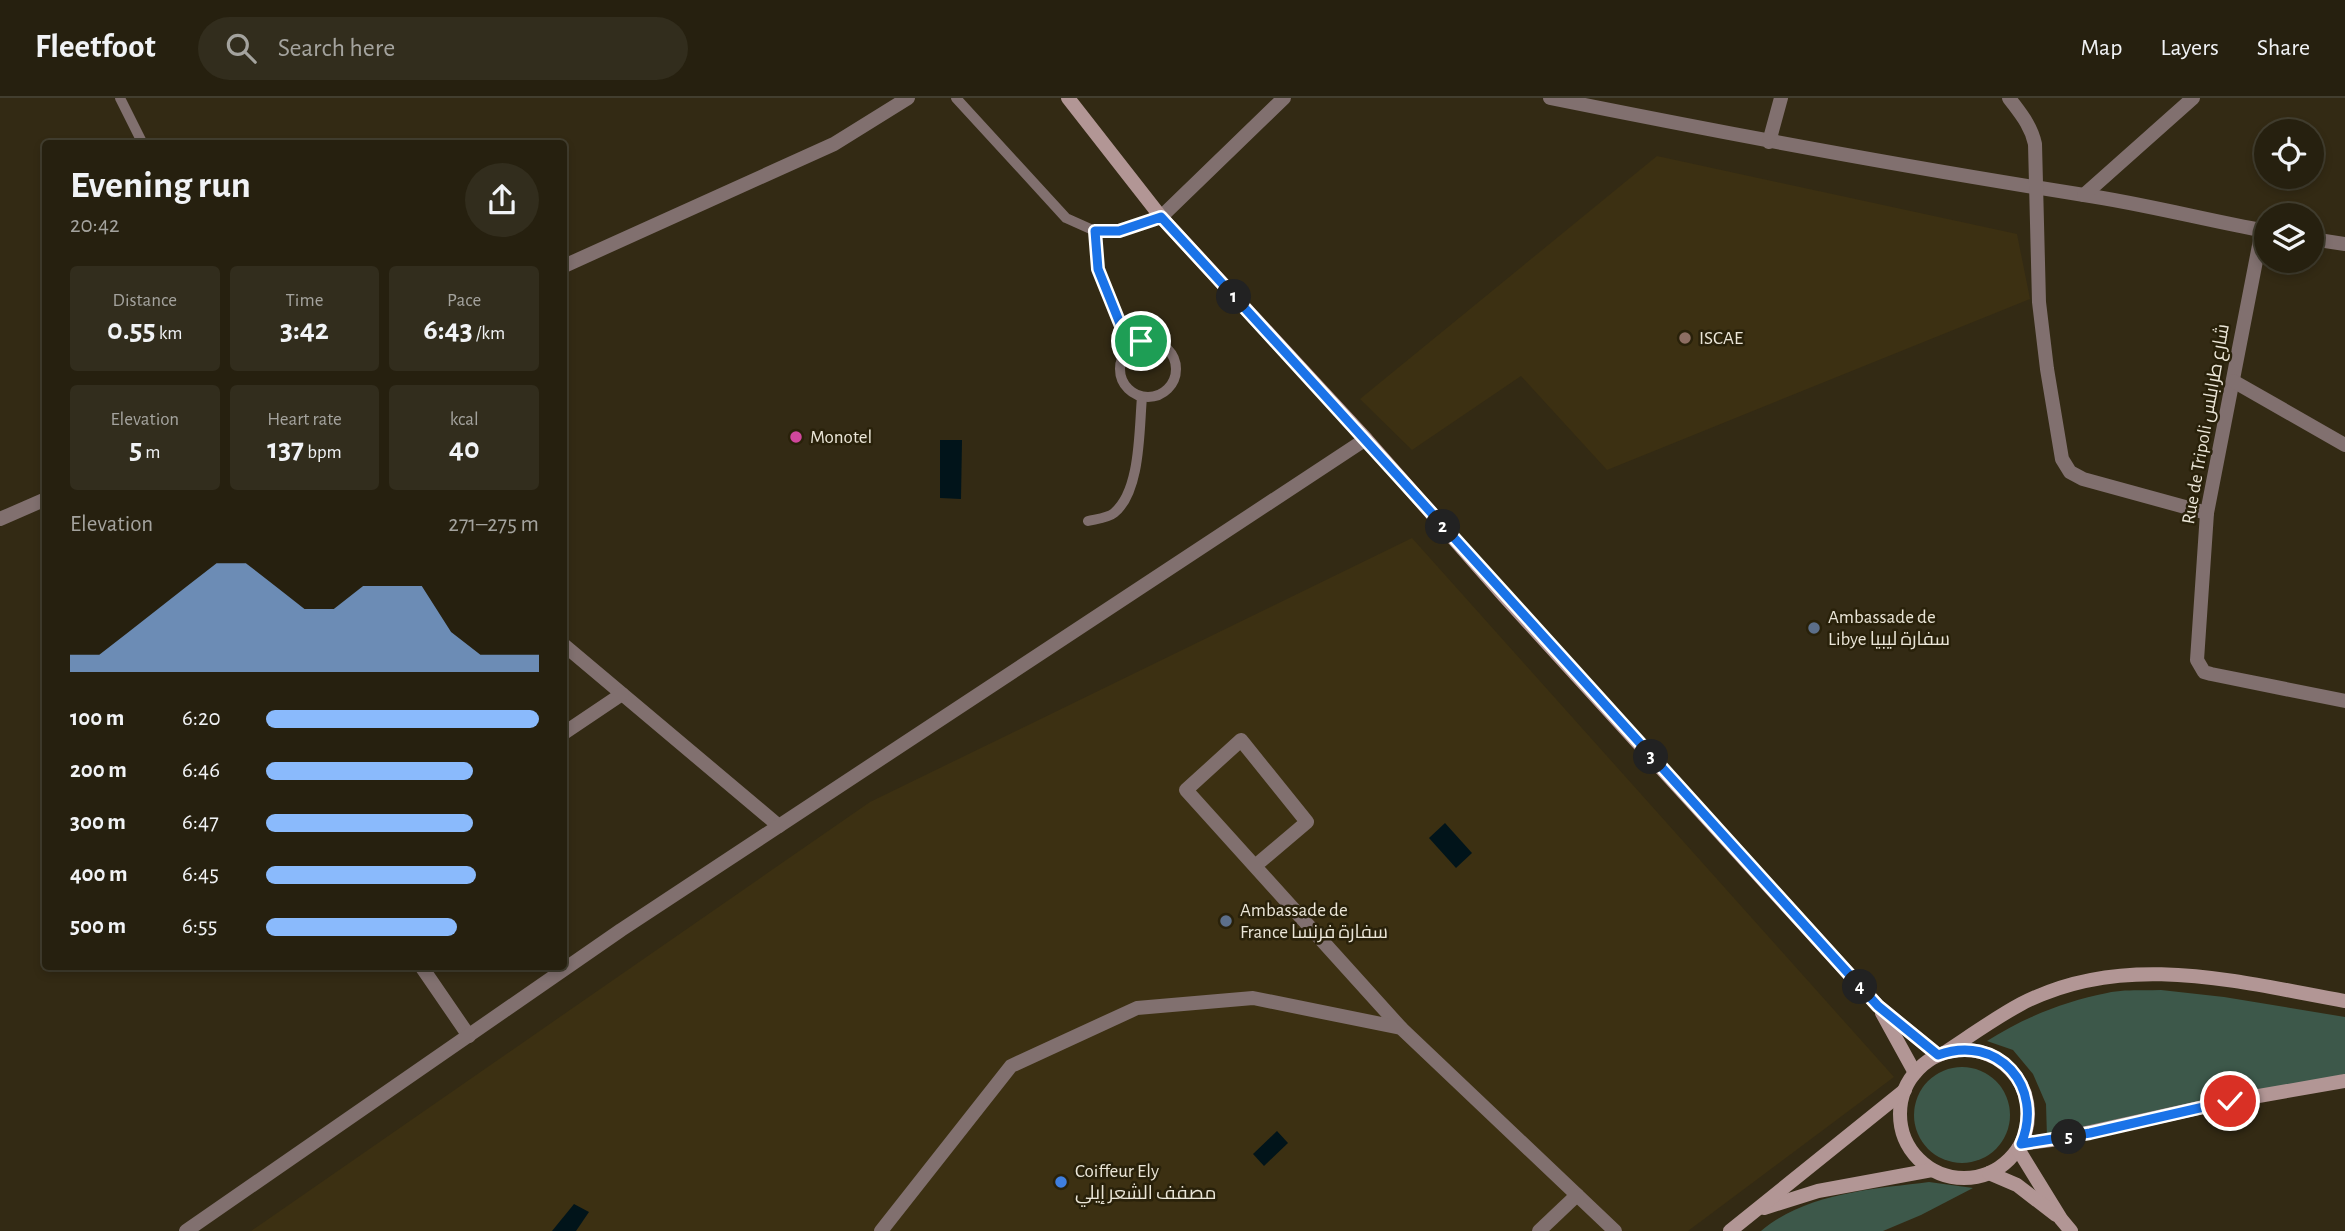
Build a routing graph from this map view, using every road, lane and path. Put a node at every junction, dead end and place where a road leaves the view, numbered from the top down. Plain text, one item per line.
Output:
1 (120, 98) edge
2 (908, 98) edge
3 (956, 98) edge
4 (1069, 98) edge
5 (1284, 98) edge
6 (1550, 98) edge
7 (1781, 98) edge
8 (2009, 98) edge
9 (2193, 98) edge
10 (141, 140) edge
11 (1769, 142) junction
12 (2036, 189) junction
13 (2084, 195) junction
14 (1161, 217) junction
15 (2254, 228) edge
16 (1095, 231) junction
17 (2324, 241) edge
18 (2345, 244) edge
19 (567, 265) edge
20 (2255, 273) edge
21 (1129, 346) junction
22 (2233, 381) junction
23 (1142, 397) junction
24 (1366, 439) junction
25 (2345, 445) edge
26 (42, 501) edge
27 (2207, 513) junction
28 (0, 519) edge
29 (1088, 521) dead end
30 (567, 648) edge
31 (622, 694) junction
32 (2345, 701) edge
33 (567, 731) edge
34 (779, 826) junction
35 (1255, 866) junction
36 (424, 970) edge
37 (566, 970) edge
38 (567, 970) edge
39 (2345, 1001) edge
40 (1878, 1006) junction
41 (1401, 1028) junction
42 (469, 1036) junction
43 (1941, 1054) junction
44 (1914, 1073) junction
45 (2345, 1081) edge
46 (1905, 1090) junction
47 (2020, 1146) junction
48 (1932, 1170) junction
49 (1989, 1173) junction
50 (1577, 1195) junction
51 (1755, 1210) junction
52 (2061, 1219) junction
53 (186, 1231) edge
54 (881, 1231) edge
55 (1539, 1231) edge
56 (1615, 1231) edge
57 (1730, 1231) edge
58 (2071, 1231) edge

1 - 10 lane
2 - 19 street
3 - 16 lane
4 - 14 street
5 - 14 street
6 - 11 street
7 - 11 street
8 - 12 street
9 - 13 street
11 - 12 street
12 - 13 street
12 - 27 street
13 - 15 street
14 - 16 lane
14 - 24 street
16 - 21 lane
17 - 18 street
20 - 22 street, Rue de Tripoli شارع طرابلس
21 - 23 lane
21 - 23 lane
22 - 25 street
22 - 27 street, Rue de Tripoli شارع طرابلس
23 - 29 lane
24 - 34 street
24 - 40 street
26 - 28 street
27 - 32 street, Rue de Tripoli شارع طرابلس
30 - 31 street
31 - 33 street
31 - 34 street
34 - 38 street
35 - 35 street
35 - 41 street
36 - 42 street
37 - 42 street
39 - 43 street
40 - 43 street
40 - 44 street
41 - 50 street
41 - 54 street
42 - 53 street
43 - 44 street
43 - 47 street
44 - 46 street
45 - 47 street
46 - 48 street
46 - 51 street
47 - 49 street
47 - 52 street
48 - 49 street
48 - 51 street
49 - 52 street
50 - 55 street
50 - 56 street
51 - 57 street
52 - 58 street

